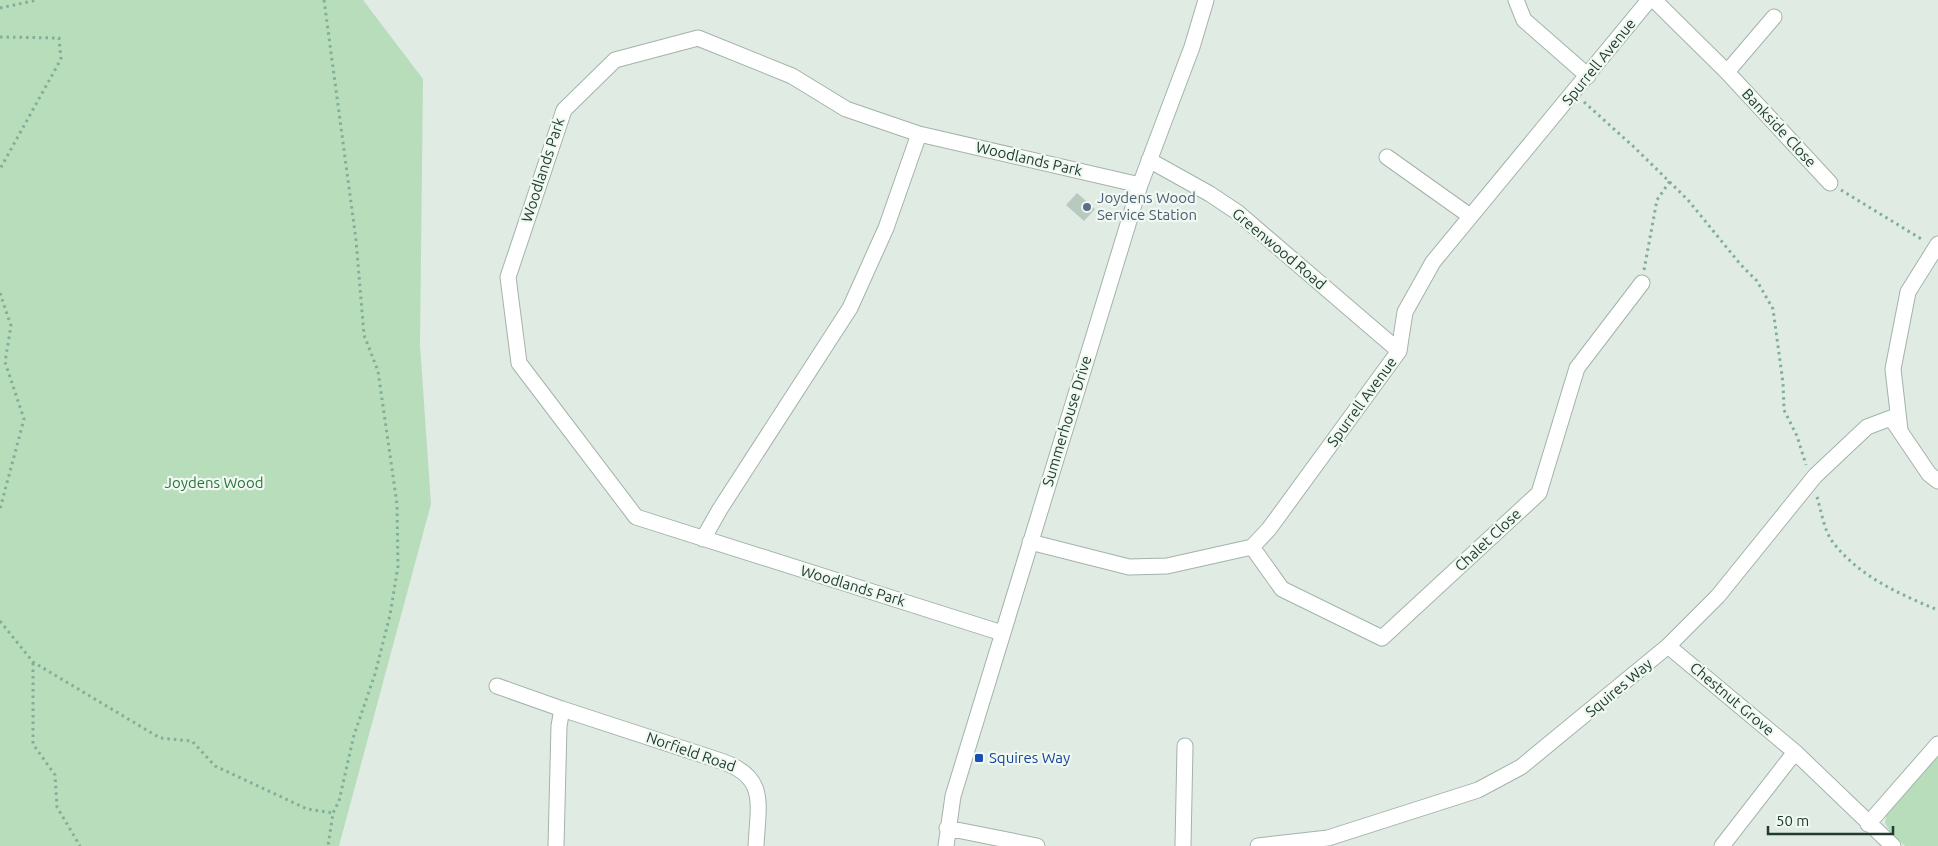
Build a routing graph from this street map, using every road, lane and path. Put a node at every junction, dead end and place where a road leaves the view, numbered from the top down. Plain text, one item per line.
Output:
1 (37, 0) edge
2 (324, 0) edge
3 (1206, 0) edge
4 (1516, 0) edge
5 (1649, 0) edge
6 (1654, 0) edge
7 (0, 8) edge
8 (1774, 17) dead end
9 (0, 37) edge
10 (1727, 72) junction
11 (1588, 76) junction
12 (1575, 92) junction
13 (919, 134) junction
14 (1387, 157) dead end
15 (1149, 160) junction
16 (0, 169) edge
17 (1670, 182) junction
18 (1830, 183) joint
19 (1140, 184) junction
20 (1470, 216) junction
21 (1937, 246) edge
22 (1642, 283) joint
23 (0, 293) edge
24 (1399, 351) junction
25 (1900, 431) junction
26 (1811, 480) junction
27 (1938, 481) edge
28 (0, 509) edge
29 (704, 539) junction
30 (1030, 542) junction
31 (1252, 547) junction
32 (1938, 610) edge
33 (0, 621) edge
34 (1002, 633) junction
35 (1668, 646) junction
36 (34, 662) junction
37 (497, 686) dead end
38 (562, 709) junction
39 (1938, 744) edge
40 (1185, 746) dead end
41 (1795, 752) junction
42 (333, 813) junction
43 (1868, 824) junction
44 (947, 828) junction
45 (80, 846) edge
46 (328, 846) edge
47 (556, 846) edge
48 (756, 846) edge
49 (946, 846) edge
50 (1038, 846) edge
51 (1183, 846) edge
52 (1258, 846) edge
53 (1722, 846) edge
54 (1893, 846) edge

1 - 7 path
2 - 42 path
3 - 15 street, Summerhouse Drive
4 - 11 street
5 - 11 street, Spurrell Avenue
6 - 10 street, Bankside Close
8 - 10 street
9 - 16 path
10 - 18 street, Bankside Close
11 - 12 street, Spurrell Avenue
12 - 17 path
12 - 20 street, Spurrell Avenue
13 - 19 street, Woodlands Park
13 - 29 street
13 - 29 street, Woodlands Park
14 - 20 street
15 - 19 street, Summerhouse Drive
15 - 24 street, Greenwood Road
17 - 22 path
17 - 26 path
18 - 21 path
19 - 30 street, Summerhouse Drive
20 - 24 street, Spurrell Avenue
21 - 25 street
22 - 31 street, Chalet Close
23 - 28 path
24 - 31 street, Spurrell Avenue
25 - 26 street, Squires Way
25 - 27 street
26 - 32 path
26 - 35 street, Squires Way
29 - 34 street, Woodlands Park
30 - 31 street
30 - 34 street, Summerhouse Drive
33 - 36 path
34 - 44 street, Summerhouse Drive
35 - 41 street, Chestnut Grove
35 - 52 street, Squires Way
36 - 42 path
36 - 45 path
37 - 38 street, Norfield Road
38 - 47 street
38 - 48 street, Norfield Road
39 - 43 street
40 - 51 street
41 - 43 street, Chestnut Grove
41 - 53 street
42 - 46 path
43 - 54 street, Chestnut Grove
44 - 49 street, Summerhouse Drive
44 - 50 street

